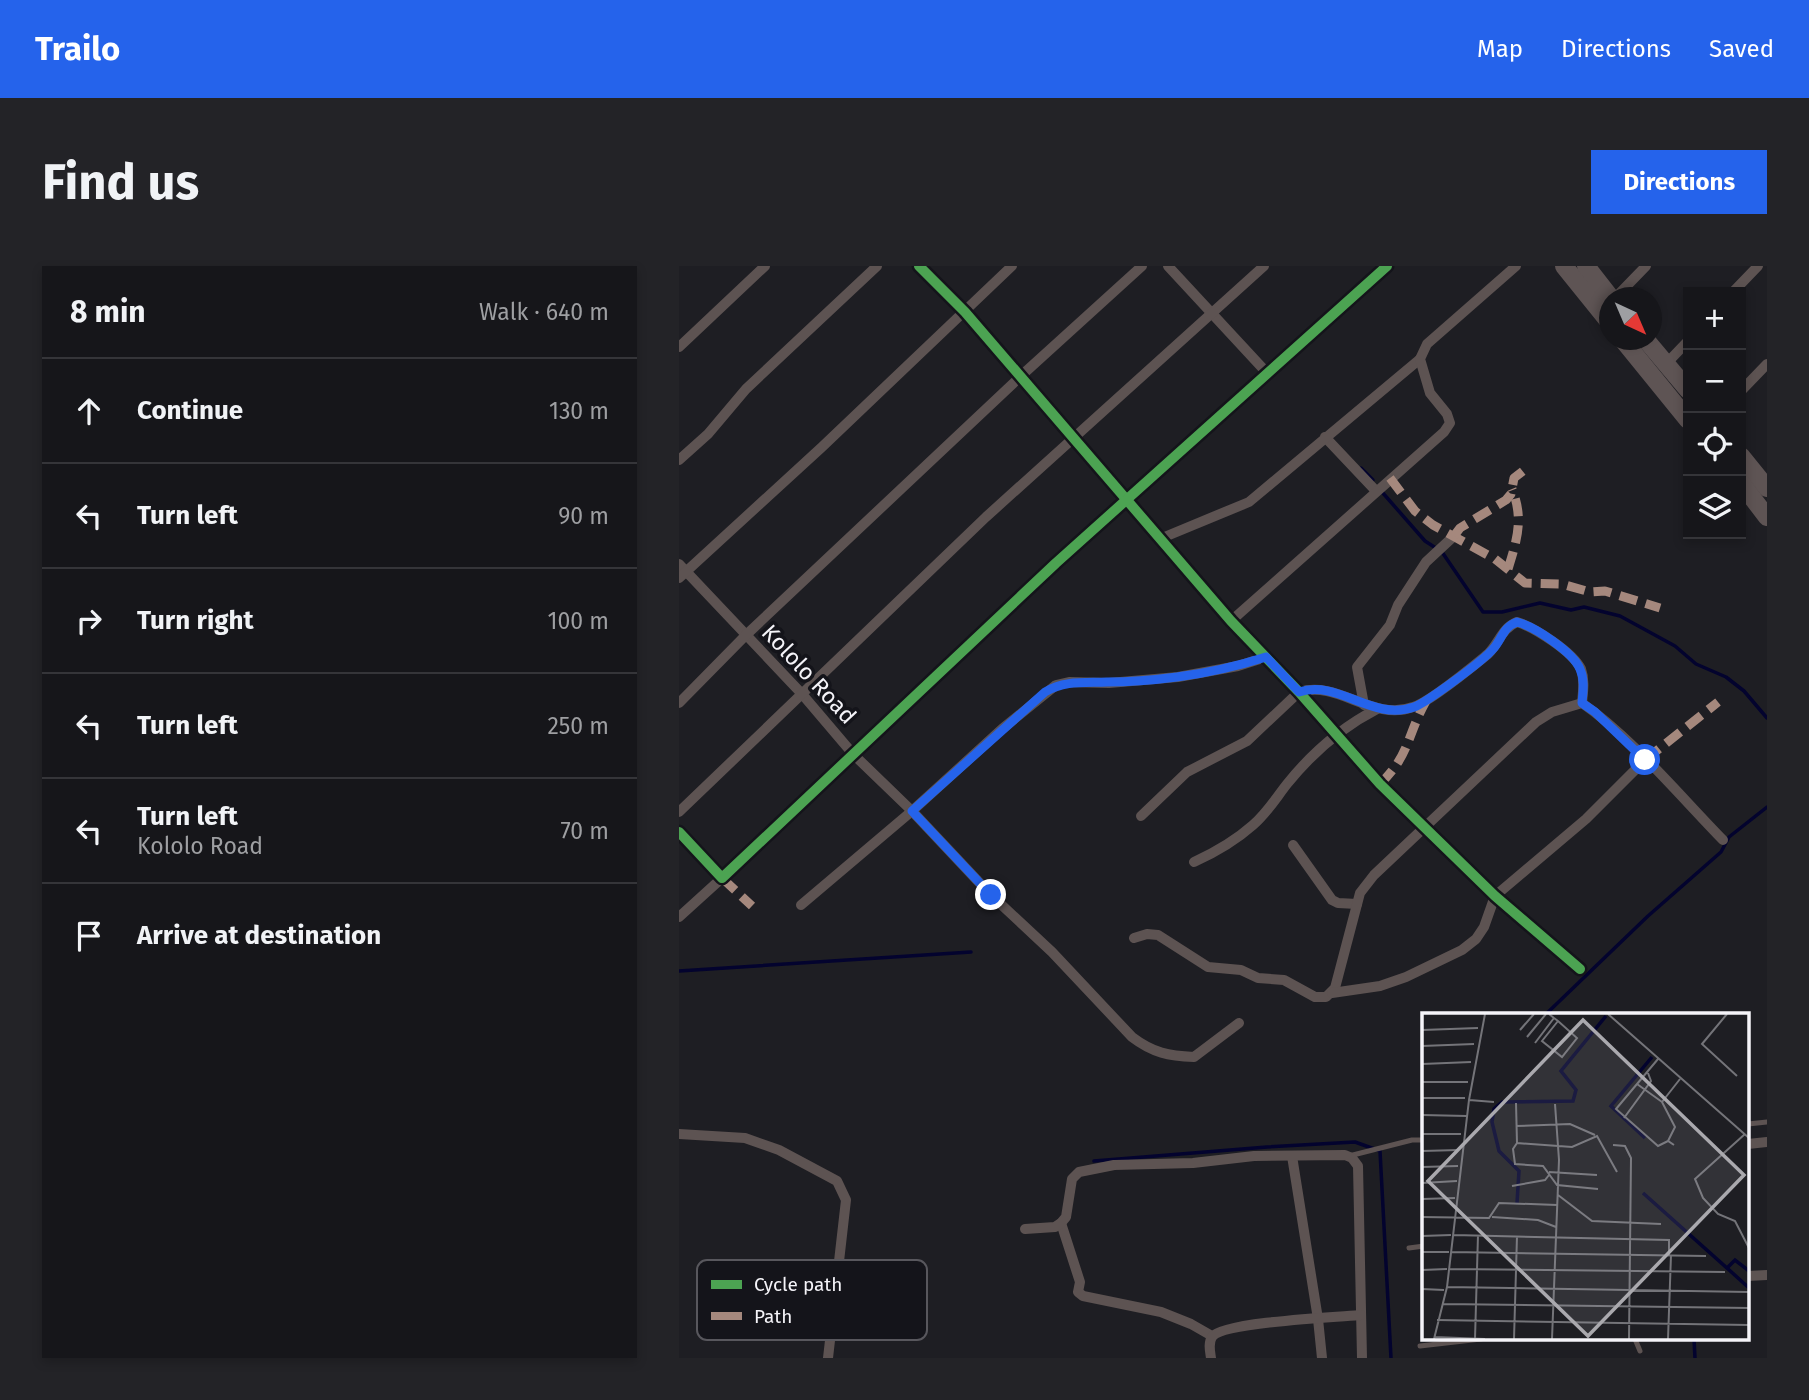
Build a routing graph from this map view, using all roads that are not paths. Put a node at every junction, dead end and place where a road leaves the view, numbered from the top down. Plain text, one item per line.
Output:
1 (765, 266) edge
2 (877, 266) edge
3 (919, 266) edge
4 (1012, 266) edge
5 (1142, 266) edge
6 (1168, 266) edge
7 (1263, 266) edge
8 (1387, 266) edge
9 (1516, 266) edge
10 (1564, 266) edge
11 (1586, 266) edge
12 (1646, 266) edge
13 (1758, 266) edge
14 (1604, 287) edge
15 (1624, 287) edge
16 (1739, 287) edge
17 (1599, 310) edge
18 (965, 312) junction
19 (1212, 314) junction
20 (1683, 346) edge
21 (679, 347) edge
22 (1631, 350) edge
23 (1654, 350) edge
24 (1420, 359) junction
25 (1666, 364) junction
26 (1767, 364) edge
27 (1268, 373) junction
28 (1022, 375) junction
29 (1683, 384) edge
30 (1746, 386) edge
31 (1683, 414) edge
32 (1074, 436) junction
33 (1325, 438) junction
34 (679, 460) edge
35 (1746, 462) edge
36 (1766, 484) edge
37 (1746, 490) edge
38 (1376, 491) junction
39 (1127, 500) junction
40 (1767, 517) edge
41 (1454, 536) dead end
42 (1162, 538) junction
43 (681, 571) edge
44 (1231, 621) junction
45 (745, 636) junction
46 (1266, 657) junction
47 (1299, 692) junction
48 (679, 702) edge
49 (1582, 703) junction
50 (1364, 705) junction
51 (1377, 709) junction
52 (1335, 735) junction
53 (853, 754) junction
54 (1645, 760) junction
55 (912, 811) junction
56 (679, 812) edge
57 (1141, 816) dead end
58 (1423, 827) junction
59 (679, 832) edge
60 (1723, 839) dead end
61 (1293, 845) dead end
62 (1194, 862) dead end
63 (722, 878) junction
64 (1495, 896) junction
65 (1357, 904) junction
66 (801, 905) dead end
67 (679, 916) edge
68 (1134, 938) dead end
69 (1580, 968) dead end
70 (1332, 993) junction
71 (1239, 1023) dead end
72 (1767, 1122) edge
73 (1749, 1124) edge
74 (679, 1135) edge
75 (1422, 1140) edge
76 (1767, 1142) edge
77 (1749, 1144) edge
78 (1291, 1156) junction
79 (1347, 1156) junction
80 (1061, 1223) junction
81 (1024, 1229) dead end
82 (1422, 1246) edge
83 (1409, 1248) dead end
84 (839, 1260) edge
85 (1767, 1275) edge
86 (1749, 1276) edge
87 (1361, 1315) junction
88 (1318, 1319) junction
89 (1212, 1336) junction
90 (830, 1340) edge
91 (1473, 1340) edge
92 (1635, 1340) edge
93 (1420, 1346) dead end
94 (1640, 1351) dead end
95 (828, 1358) edge
96 (1211, 1358) edge
97 (1322, 1358) edge
98 (1361, 1358) edge

1 - 21 street
2 - 34 street
3 - 18 street
4 - 18 street
5 - 28 street
6 - 19 street
7 - 19 street
8 - 27 street
9 - 24 street
10 - 17 main road
11 - 14 main road
12 - 15 street
13 - 16 street
18 - 28 street
18 - 43 street
19 - 27 street
19 - 32 street
20 - 25 street
22 - 31 main road
23 - 25 main road
24 - 33 street
24 - 38 street
25 - 29 main road
26 - 30 street
27 - 39 street
28 - 32 street
28 - 45 street
32 - 39 street
32 - 56 street
33 - 38 street
33 - 42 street
35 - 36 main road
37 - 40 main road
38 - 44 street
39 - 42 street
39 - 53 street
41 - 50 street
42 - 44 street
43 - 45 street, Kololo Road
44 - 46 street
45 - 48 street
45 - 53 street, Kololo Road
46 - 47 street
46 - 55 street
47 - 50 street
47 - 52 street
47 - 57 street
49 - 51 street
49 - 54 street
49 - 58 street
50 - 51 street
51 - 52 street
52 - 58 street
52 - 62 street
53 - 55 street, Kololo Road
53 - 63 street
54 - 60 street
54 - 64 street
55 - 66 street
55 - 71 street, Kololo Road
58 - 64 street
58 - 65 street
59 - 63 street
61 - 65 street
63 - 67 street
64 - 69 street
64 - 70 street
65 - 70 street
68 - 70 street
72 - 73 lane
74 - 84 street
75 - 79 lane
76 - 77 street
78 - 79 street
78 - 80 street
78 - 88 street
79 - 87 street
80 - 81 street
80 - 89 street
82 - 83 lane
85 - 86 street
87 - 88 street
87 - 98 street
88 - 89 street
88 - 97 street
89 - 96 street
90 - 95 street
91 - 93 lane
92 - 94 lane

